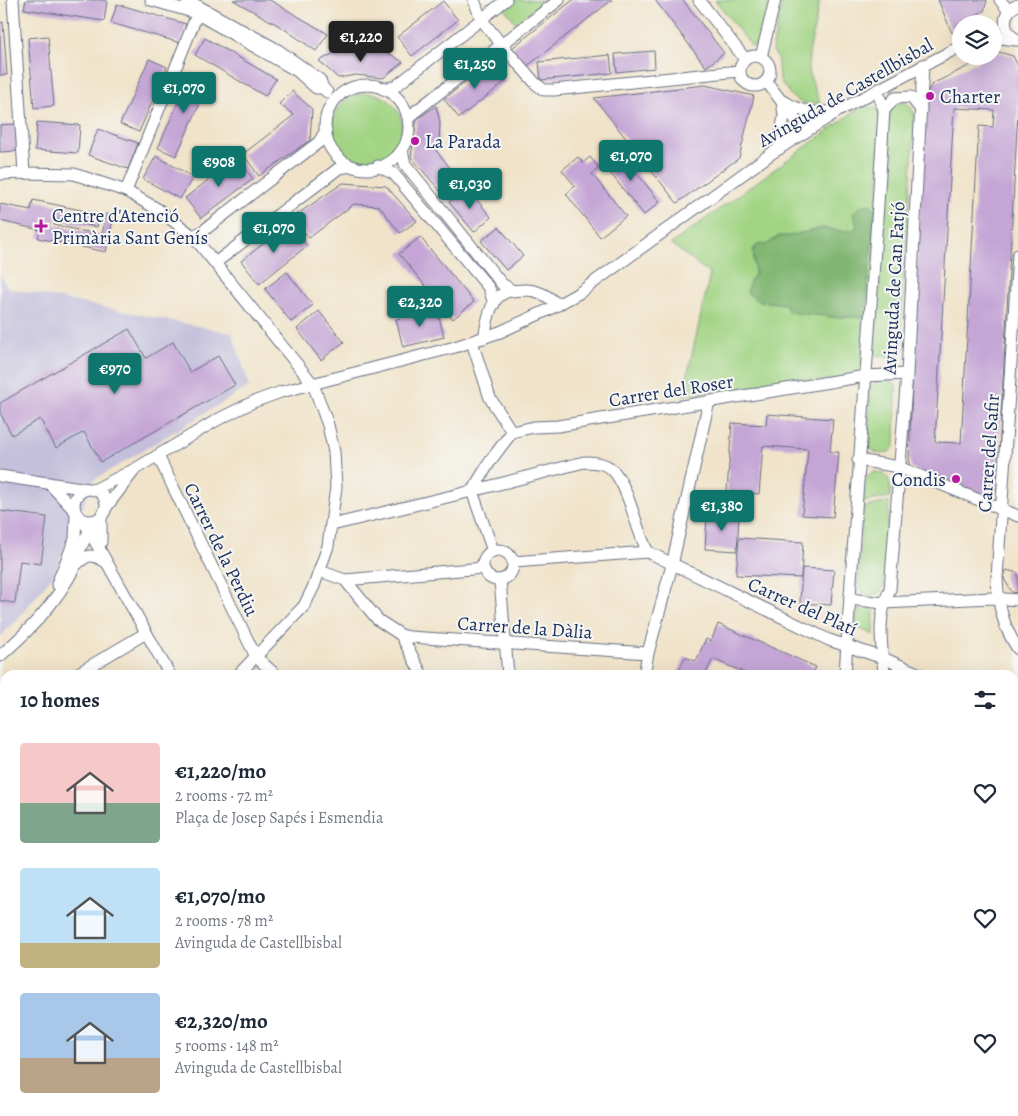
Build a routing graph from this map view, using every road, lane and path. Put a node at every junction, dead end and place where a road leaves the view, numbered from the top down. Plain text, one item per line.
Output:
1 (13, 0) edge
2 (151, 0) edge
3 (187, 0) edge
4 (474, 0) edge
5 (506, 0) edge
6 (559, 0) edge
7 (699, 0) edge
8 (775, 0) edge
9 (1000, 0) edge
10 (198, 10) junction
11 (1011, 12) edge
12 (481, 19) junction
13 (1002, 38) edge
14 (1017, 40) edge
15 (502, 45) junction
16 (952, 50) edge
17 (761, 57) junction
18 (745, 58) junction
19 (923, 65) junction
20 (739, 71) junction
21 (766, 81) junction
22 (383, 89) junction
23 (877, 90) junction
24 (336, 100) junction
25 (782, 100) junction
26 (884, 110) junction
27 (920, 110) junction
28 (838, 111) junction
29 (409, 119) junction
30 (326, 130) junction
31 (805, 132) junction
32 (779, 149) junction
33 (402, 150) junction
34 (23, 158) junction
35 (352, 166) junction
36 (378, 166) junction
37 (0, 169) edge
38 (24, 172) junction
39 (0, 174) edge
40 (126, 191) junction
41 (193, 236) junction
42 (1018, 255) edge
43 (215, 263) junction
44 (513, 291) junction
45 (494, 304) junction
46 (558, 305) junction
47 (484, 338) junction
48 (472, 342) junction
49 (907, 374) junction
50 (866, 376) junction
51 (1014, 381) edge
52 (313, 384) junction
53 (708, 401) junction
54 (512, 432) junction
55 (1006, 447) junction
56 (1018, 448) edge
57 (158, 456) junction
58 (858, 460) junction
59 (899, 466) junction
60 (135, 469) junction
61 (0, 476) edge
62 (49, 483) junction
63 (91, 490) junction
64 (472, 492) junction
65 (1002, 510) junction
66 (78, 515) junction
67 (101, 515) junction
68 (1018, 516) edge
69 (332, 525) junction
70 (89, 531) junction
71 (99, 547) junction
72 (493, 552) junction
73 (648, 552) junction
74 (106, 562) junction
75 (513, 562) junction
76 (76, 565) junction
77 (672, 565) junction
78 (483, 568) junction
79 (320, 571) junction
80 (345, 580) junction
81 (500, 580) junction
82 (55, 598) junction
83 (998, 598) junction
84 (850, 599) junction
85 (1018, 600) edge
86 (884, 603) junction
87 (146, 633) junction
88 (401, 635) junction
89 (506, 643) junction
90 (847, 646) junction
91 (1018, 649) edge
92 (648, 653) junction
93 (0, 656) edge
94 (256, 657) junction
95 (883, 658) junction
96 (83, 670) edge
97 (167, 670) edge
98 (243, 670) edge
99 (270, 670) edge
100 (419, 670) edge
101 (508, 670) edge
102 (645, 670) edge
103 (845, 670) edge
104 (884, 670) edge
105 (911, 670) edge

1 - 34 street
2 - 10 street
3 - 10 street
4 - 12 street
5 - 12 street
6 - 15 street
7 - 18 street
8 - 17 street
9 - 11 street
10 - 24 street
10 - 40 street
11 - 14 street
12 - 15 street
12 - 22 street
13 - 14 street
15 - 20 street
15 - 29 street
16 - 19 street, Avinguda de Castellbisbal
17 - 18 street
17 - 21 street
18 - 20 street
19 - 23 street, Avinguda de Castellbisbal
19 - 27 street, Avinguda de Can Fatjó
20 - 21 street
21 - 25 street
22 - 24 street
22 - 29 street
23 - 26 street, Avinguda de Can Fatjó
23 - 28 street, Avinguda de Castellbisbal
24 - 30 street
25 - 28 street
25 - 31 street
25 - 32 street
26 - 27 street
26 - 50 street, Avinguda de Can Fatjó
27 - 49 street, Avinguda de Can Fatjó
28 - 31 street, Avinguda de Castellbisbal
29 - 33 street
30 - 35 street
30 - 41 street
31 - 32 street, Avinguda de Castellbisbal
32 - 46 street, Avinguda de Castellbisbal
33 - 36 street
33 - 44 street
34 - 37 street
34 - 38 street
35 - 36 street
35 - 43 street
36 - 45 street
38 - 39 street
38 - 40 street
40 - 41 street
41 - 43 street
42 - 51 street, Carrer del Safir
43 - 52 street
44 - 45 street
44 - 46 street
45 - 47 street
46 - 47 street, Avinguda de Castellbisbal
47 - 48 street, Avinguda de Castellbisbal
48 - 52 street, Avinguda de Castellbisbal
48 - 54 street
49 - 50 street, Carrer del Roser
49 - 59 street, Avinguda de Can Fatjó
50 - 53 street, Carrer del Roser
50 - 58 street, Avinguda de Can Fatjó
51 - 55 street, Carrer del Safir
52 - 57 street, Avinguda de Castellbisbal
52 - 69 street
53 - 54 street, Carrer del Roser
53 - 77 street
54 - 64 street
55 - 56 street
55 - 65 street, Carrer del Safir
57 - 60 street, Avinguda de Castellbisbal
57 - 94 street, Carrer de la Perdiu
58 - 59 street
58 - 84 street, Avinguda de Can Fatjó
59 - 65 street
59 - 86 street, Avinguda de Can Fatjó
60 - 63 street, Avinguda de Castellbisbal
60 - 67 street, Avinguda de Castellbisbal
61 - 62 street
62 - 63 street
62 - 66 street
63 - 66 street
63 - 67 street
64 - 69 street
64 - 72 street
64 - 73 street
65 - 68 street
65 - 83 street, Carrer del Safir
66 - 67 street
66 - 70 street
66 - 82 street, Avinguda de Castellbisbal
67 - 70 street, Avinguda de Castellbisbal
67 - 71 street
69 - 79 street
70 - 71 street
70 - 76 street, Avinguda de Castellbisbal
71 - 74 street
72 - 75 street
72 - 78 street
73 - 75 street
73 - 77 street, Carrer del Platí
74 - 76 street
74 - 87 street
75 - 81 street
76 - 82 street, Avinguda de Castellbisbal
77 - 90 street, Carrer del Platí
77 - 92 street
78 - 80 street
78 - 81 street
79 - 80 street
79 - 94 street
80 - 88 street
81 - 89 street
82 - 93 street, Avinguda de Castellbisbal
83 - 85 street
83 - 86 street
83 - 91 street, Carrer del Safir
84 - 86 street
84 - 90 street, Avinguda de Can Fatjó
86 - 95 street, Avinguda de Can Fatjó
87 - 96 street
87 - 97 street
88 - 89 street, Carrer de la Dàlia
88 - 100 street
89 - 92 street, Carrer de la Dàlia
89 - 101 street
90 - 95 street, Carrer del Platí
90 - 103 street, Avinguda de Can Fatjó
92 - 102 street
94 - 98 street
94 - 99 street
95 - 104 street, Avinguda de Can Fatjó
95 - 105 street, Carrer del Platí

